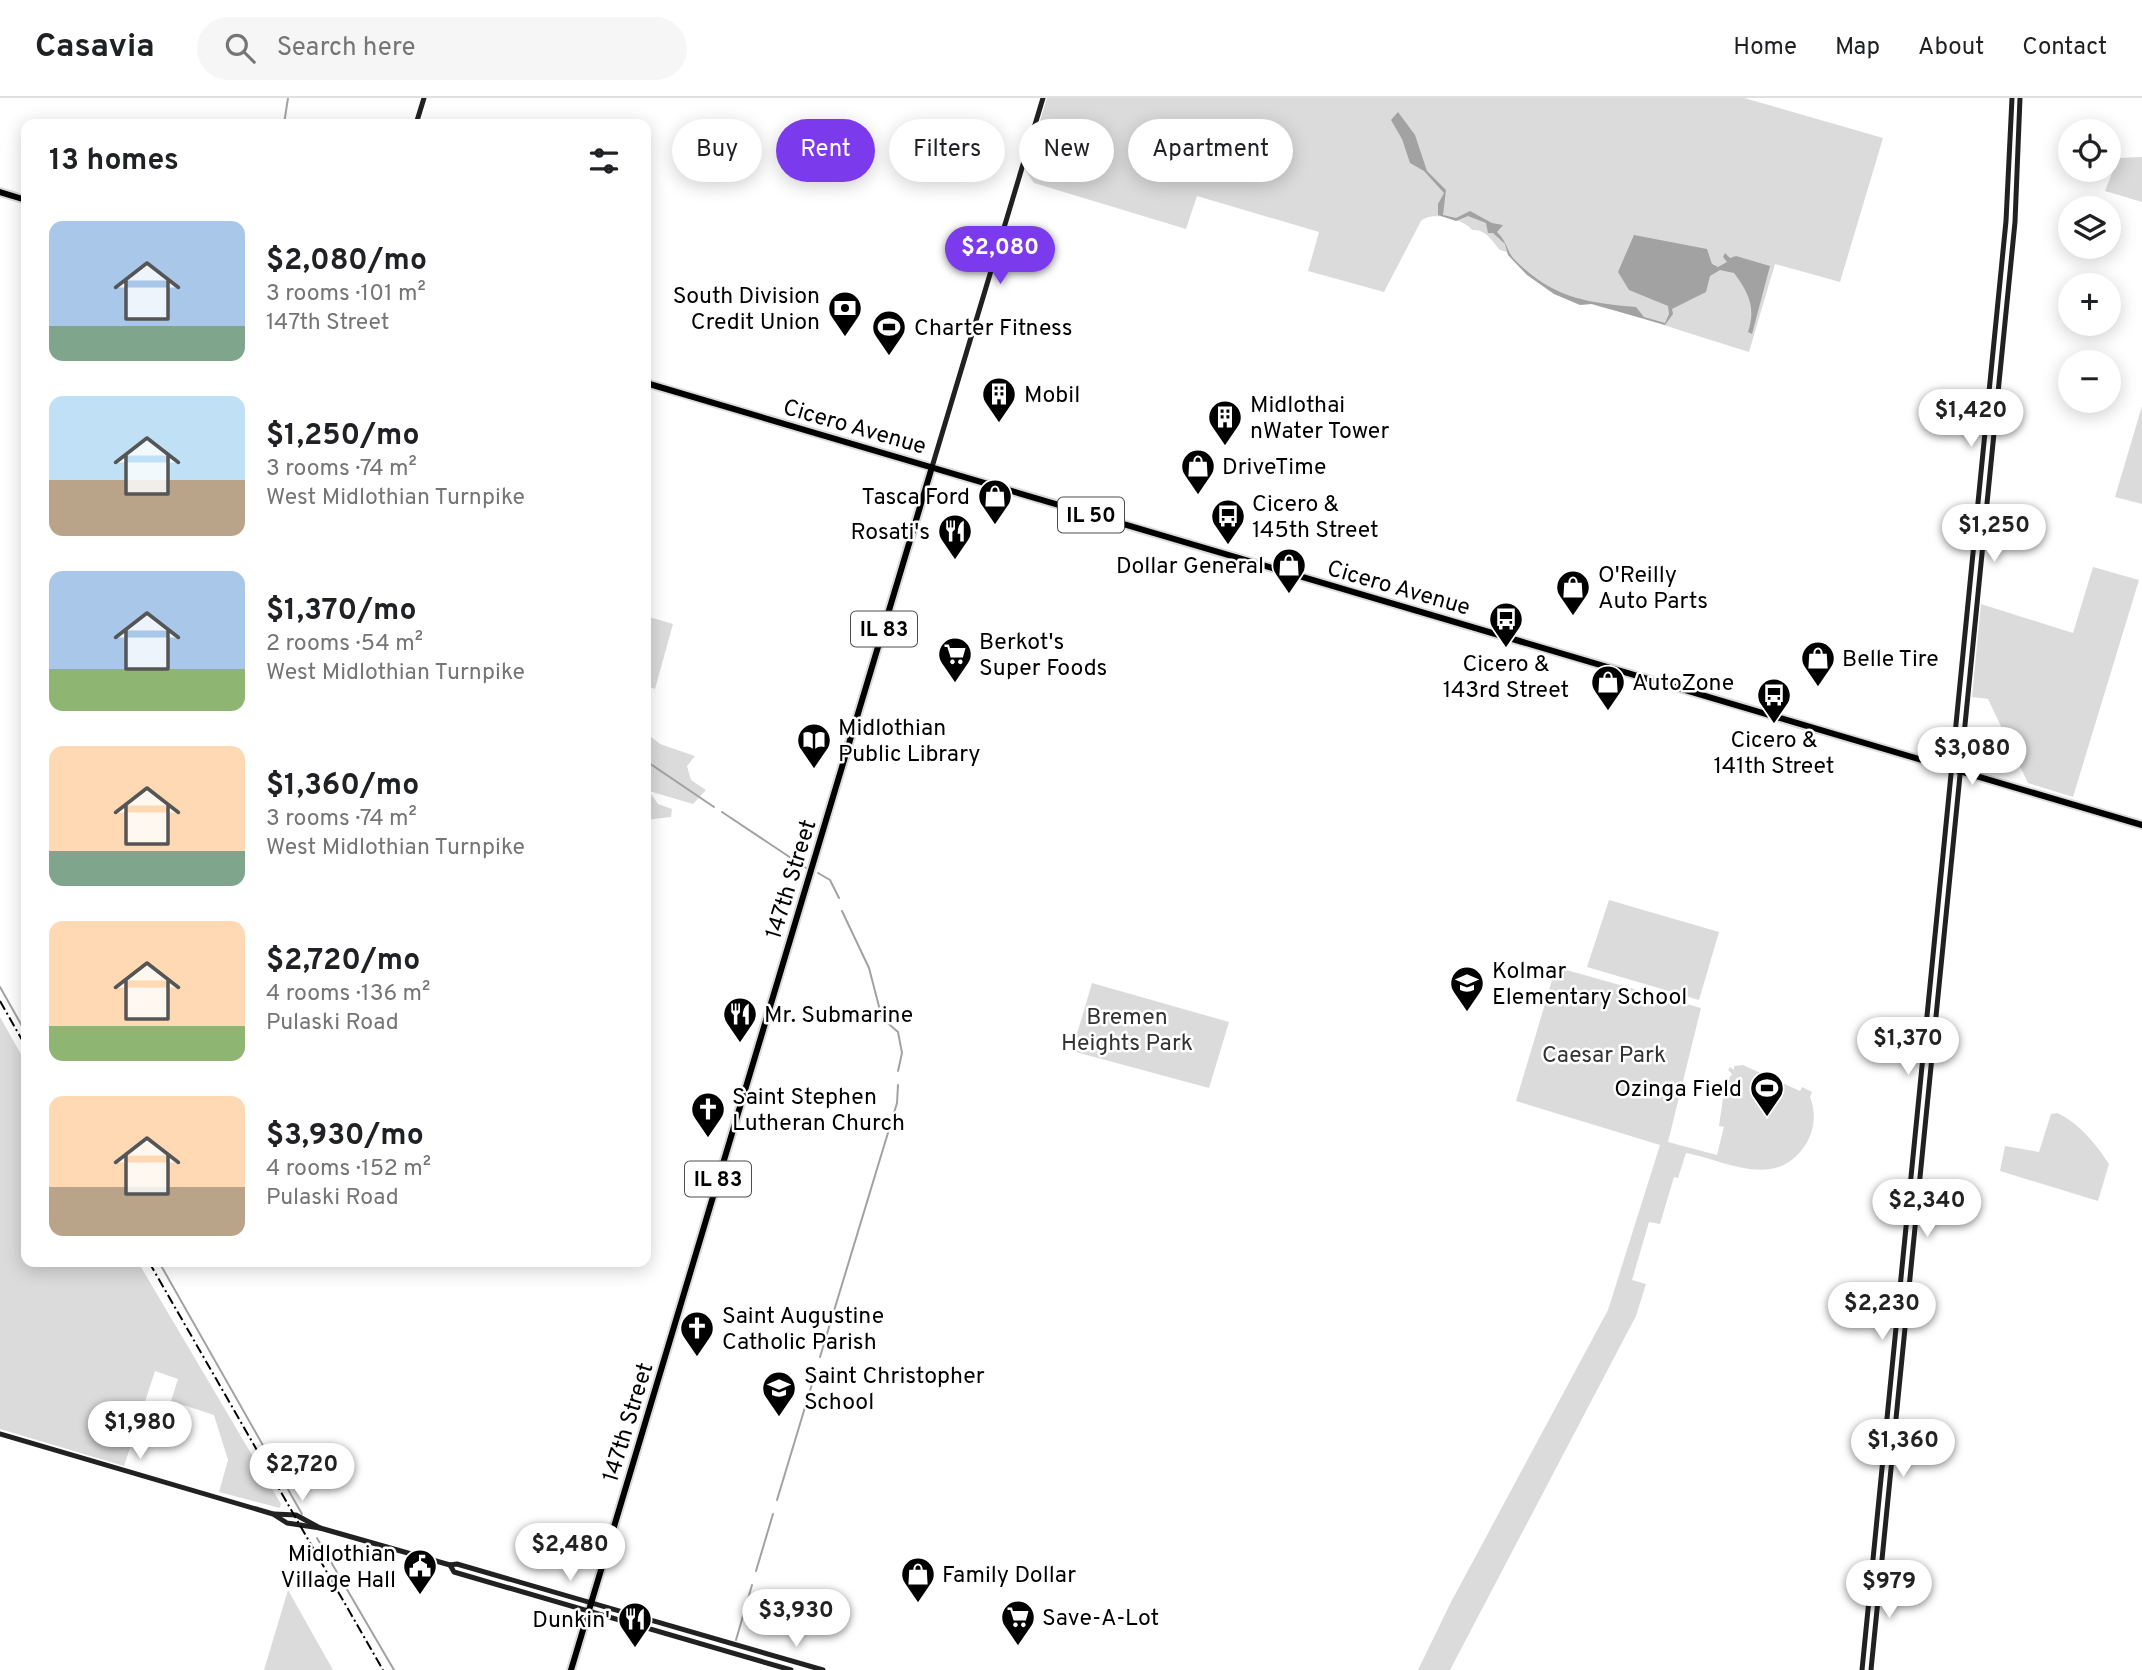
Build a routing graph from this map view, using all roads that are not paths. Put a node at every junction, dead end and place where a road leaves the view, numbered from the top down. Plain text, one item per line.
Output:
1 (424, 98) edge
2 (1043, 98) edge
3 (2012, 98) edge
4 (2021, 98) edge
5 (418, 119) edge
6 (0, 192) edge
7 (21, 198) edge
8 (2004, 332) junction
9 (1995, 335) junction
10 (651, 384) edge
11 (932, 467) junction
12 (1952, 769) junction
13 (1961, 772) junction
14 (2142, 825) edge
15 (0, 1434) edge
16 (273, 1514) junction
17 (320, 1528) junction
18 (450, 1565) junction
19 (591, 1603) junction
20 (589, 1611) junction
21 (571, 1670) edge
22 (791, 1670) edge
23 (823, 1670) edge
24 (1863, 1670) edge
25 (1871, 1670) edge

1 - 5 main road
2 - 11 main road, 147th Street
3 - 9 main road
4 - 8 main road
6 - 7 main road
8 - 9 main road
8 - 13 main road
9 - 12 main road
10 - 11 main road, Cicero Avenue / IL 50
11 - 12 main road, Cicero Avenue / IL 50
11 - 19 main road, 147th Street / IL 83
12 - 13 main road, Cicero Avenue / IL 50
12 - 24 main road
13 - 14 main road, Cicero Avenue / IL 50
13 - 25 main road
15 - 16 main road
16 - 17 main road
16 - 17 main road
17 - 18 main road
18 - 19 main road
18 - 20 main road
19 - 20 main road, 147th Street / IL 83
19 - 23 main road
20 - 21 main road, 147th Street / IL 83
20 - 22 main road

